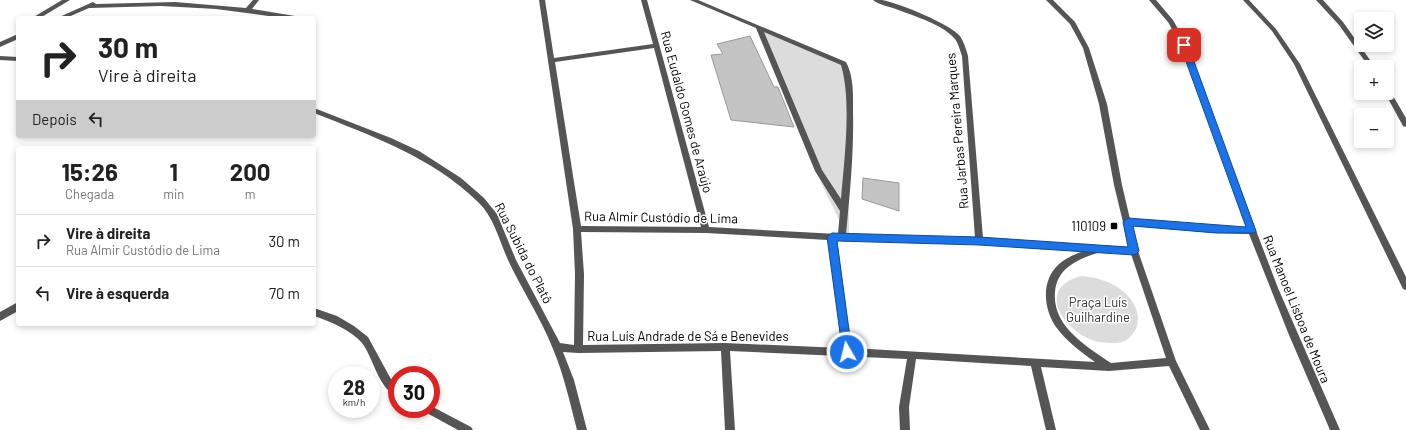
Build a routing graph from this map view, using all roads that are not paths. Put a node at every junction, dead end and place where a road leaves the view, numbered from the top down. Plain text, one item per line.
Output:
1 (67, 0) edge
2 (105, 0) edge
3 (256, 0) edge
4 (542, 0) edge
5 (644, 0) edge
6 (693, 0) edge
7 (876, 0) edge
8 (1049, 0) edge
9 (1152, 0) edge
10 (1246, 0) edge
11 (1319, 0) edge
12 (89, 6) junction
13 (248, 10) junction
14 (39, 16) edge
15 (65, 16) edge
16 (283, 16) edge
17 (759, 27) junction
18 (16, 33) edge
19 (16, 37) edge
20 (2, 43) edge
21 (656, 46) junction
22 (0, 58) edge
23 (16, 59) edge
24 (552, 60) junction
25 (1367, 60) edge
26 (1392, 100) edge
27 (316, 111) edge
28 (1406, 124) edge
29 (844, 210) junction
30 (1128, 222) junction
31 (577, 229) junction
32 (706, 230) junction
33 (1252, 231) junction
34 (832, 237) junction
35 (842, 237) junction
36 (979, 241) junction
37 (1101, 248) junction
38 (1134, 251) junction
39 (1406, 286) edge
40 (16, 307) edge
41 (316, 313) edge
42 (0, 317) edge
43 (557, 347) junction
44 (725, 347) junction
45 (578, 349) junction
46 (847, 352) junction
47 (912, 355) junction
48 (1035, 362) junction
49 (1172, 362) junction
50 (1109, 367) junction
51 (388, 382) edge
52 (440, 415) edge
53 (468, 430) edge
54 (582, 430) edge
55 (730, 430) edge
56 (905, 430) edge
57 (1051, 430) edge
58 (1205, 430) edge
59 (1335, 430) edge

1 - 14 street
2 - 12 street
3 - 13 street
4 - 24 street, Rua Almir Custódio de Lima
5 - 21 street, Rua Eudaldo Gomes de Araújo
6 - 17 street
7 - 36 street, Rua Jarbas Pereira Marques
8 - 30 street
9 - 33 street, Rua Manoel Lisboa de Moura
10 - 39 street
11 - 25 street
12 - 13 street
12 - 15 street
13 - 16 street
17 - 29 street
17 - 29 street
18 - 20 street
19 - 20 street
21 - 24 street
21 - 32 street, Rua Eudaldo Gomes de Araújo
22 - 23 street
24 - 31 street, Rua Almir Custódio de Lima
26 - 28 street
27 - 43 street, Rua Subida do Platô
29 - 35 street
30 - 33 street
30 - 38 street
31 - 32 street, Rua Almir Custódio de Lima
31 - 45 street
32 - 34 street, Rua Almir Custódio de Lima
33 - 59 street, Rua Manoel Lisboa de Moura
34 - 35 street, Rua Almir Custódio de Lima
34 - 46 street
35 - 36 street, Rua Almir Custódio de Lima
36 - 37 street, Rua Almir Custódio de Lima
37 - 38 street, Rua Almir Custódio de Lima
37 - 50 street
38 - 49 street
40 - 42 street
41 - 51 street
43 - 45 street, Rua Luís Andrade de Sá e Benevides
43 - 54 street, Rua Subida do Platô
44 - 45 street, Rua Luís Andrade de Sá e Benevides
44 - 46 street, Rua Luís Andrade de Sá e Benevides
44 - 55 street
46 - 47 street, Rua Luís Andrade de Sá e Benevides
47 - 48 street, Rua Luís Andrade de Sá e Benevides
47 - 56 street
48 - 50 street, Rua Luís Andrade de Sá e Benevides
48 - 57 street
49 - 50 street, Rua Luís Andrade de Sá e Benevides
49 - 58 street
52 - 53 street

